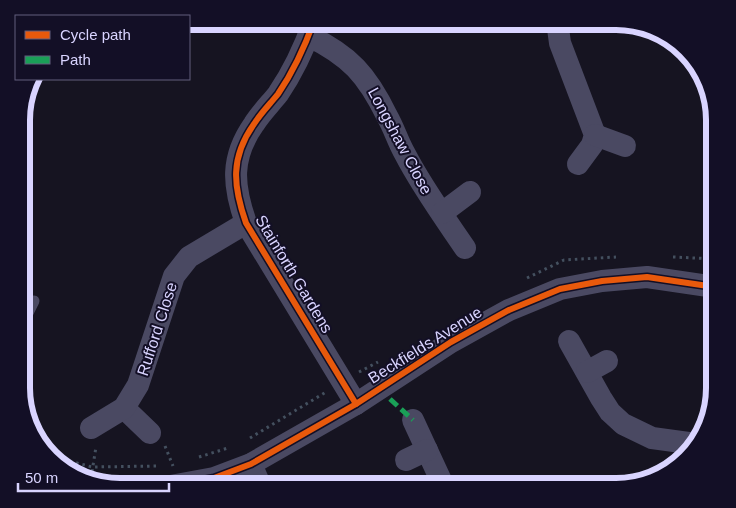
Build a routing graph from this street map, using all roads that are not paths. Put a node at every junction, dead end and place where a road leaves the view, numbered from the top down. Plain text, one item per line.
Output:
1 (312, 30) edge
2 (313, 30) edge
3 (558, 30) edge
4 (595, 135) junction
5 (625, 146) dead end
6 (578, 164) dead end
7 (470, 192) dead end
8 (442, 213) junction
9 (246, 222) junction
10 (465, 248) dead end
11 (706, 286) edge
12 (34, 301) dead end
13 (30, 309) edge
14 (569, 341) dead end
15 (606, 361) dead end
16 (586, 372) junction
17 (356, 404) junction
18 (124, 408) junction
19 (413, 420) dead end
20 (91, 428) dead end
21 (150, 433) dead end
22 (687, 443) edge
23 (427, 450) junction
24 (406, 460) dead end
25 (250, 464) junction
26 (214, 478) edge
27 (256, 478) edge
28 (440, 478) edge

1 - 9 street, Stainforth Gardens
2 - 8 street, Longshaw Close
3 - 4 street
4 - 5 street
4 - 6 street
7 - 8 street, Longshaw Close
8 - 10 street, Longshaw Close
9 - 17 street, Stainforth Gardens
9 - 18 street, Rufford Close
11 - 17 street, Beckfields Avenue
12 - 13 lane
14 - 16 street
15 - 16 street
16 - 22 street
17 - 25 street, Beckfields Avenue
18 - 20 street, Rufford Close
18 - 21 street
19 - 23 street
23 - 24 street
23 - 28 street
25 - 26 street, Beckfields Avenue
25 - 27 street

